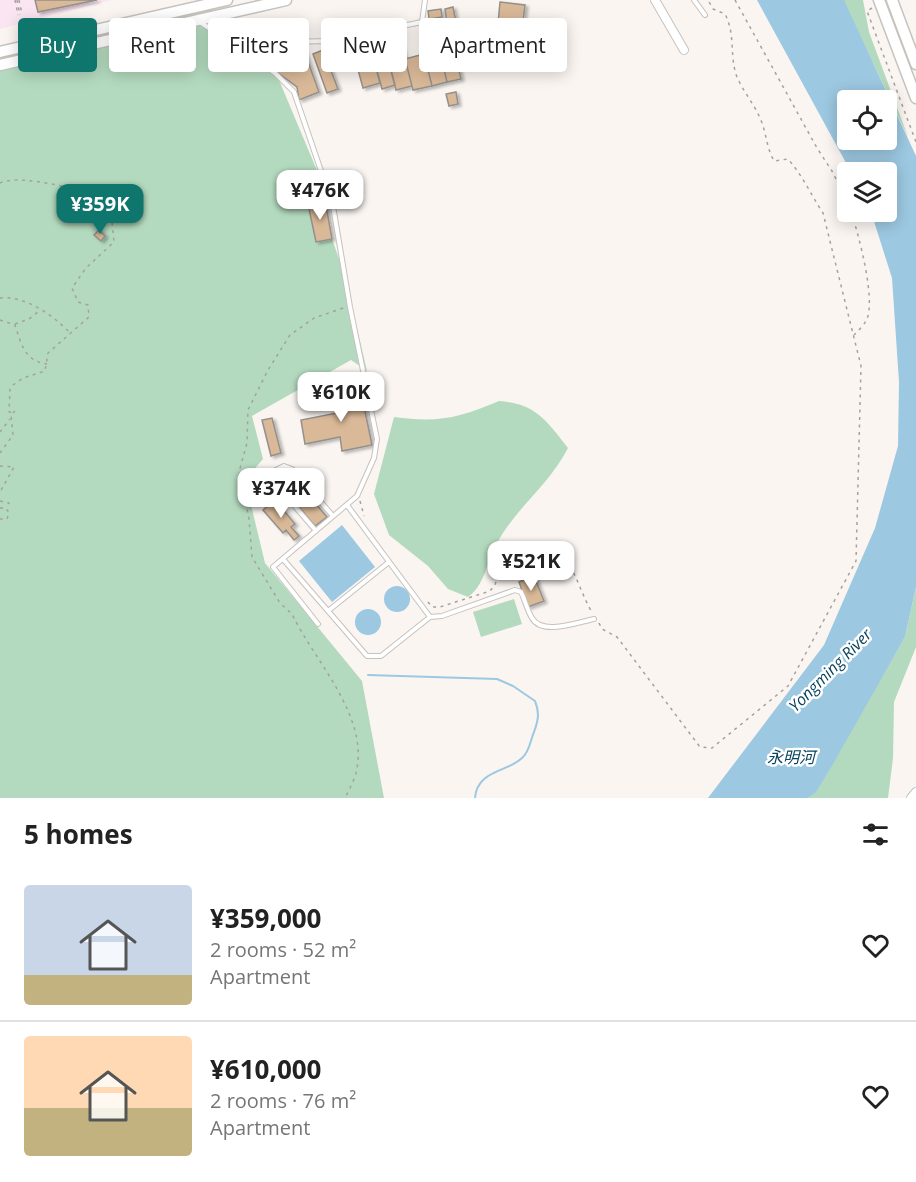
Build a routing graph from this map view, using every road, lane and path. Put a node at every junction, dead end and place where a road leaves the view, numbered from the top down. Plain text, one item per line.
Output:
1 (17, 0) edge
2 (227, 0) edge
3 (286, 0) edge
4 (425, 0) edge
5 (656, 0) edge
6 (694, 0) edge
7 (708, 0) edge
8 (735, 0) edge
9 (892, 0) edge
10 (879, 2) edge
11 (705, 15) dead end
12 (197, 20) junction
13 (309, 41) edge
14 (684, 50) dead end
15 (0, 52) edge
16 (916, 64) edge
17 (0, 65) edge
18 (916, 98) edge
19 (916, 142) edge
20 (837, 181) edge
21 (0, 183) edge
22 (854, 222) edge
23 (0, 298) edge
24 (350, 307) junction
25 (40, 310) junction
26 (0, 320) edge
27 (14, 324) junction
28 (69, 333) junction
29 (854, 335) junction
30 (47, 364) junction
31 (12, 417) junction
32 (0, 432) edge
33 (0, 453) edge
34 (0, 466) edge
35 (360, 491) junction
36 (0, 492) edge
37 (0, 501) edge
38 (347, 505) junction
39 (0, 507) edge
40 (6, 508) junction
41 (333, 516) junction
42 (0, 519) edge
43 (366, 521) dead end
44 (316, 531) junction
45 (283, 559) junction
46 (389, 562) junction
47 (424, 599) dead end
48 (328, 611) junction
49 (430, 617) junction
50 (594, 619) dead end
51 (318, 624) dead end
52 (916, 792) edge
53 (345, 798) edge
54 (911, 798) edge

1 - 1 path
2 - 15 main road
3 - 12 main road
4 - 13 lane
5 - 14 street
6 - 11 lane
7 - 29 path
8 - 20 path
9 - 16 main road
10 - 18 main road
10 - 19 path
12 - 17 main road
12 - 24 lane
21 - 28 path
22 - 29 path
23 - 25 path
24 - 35 lane
24 - 53 path
25 - 27 path
25 - 28 path
26 - 27 path
27 - 30 path
28 - 30 path
29 - 47 path
30 - 31 path
31 - 32 path
31 - 33 path
34 - 36 path
35 - 38 lane
35 - 43 path
37 - 40 path
38 - 41 lane
38 - 46 lane
39 - 40 path
40 - 42 path
41 - 44 lane
41 - 44 lane
44 - 45 lane
45 - 48 lane
45 - 51 lane
46 - 48 lane
46 - 49 lane
48 - 49 lane
49 - 50 lane
52 - 54 street

